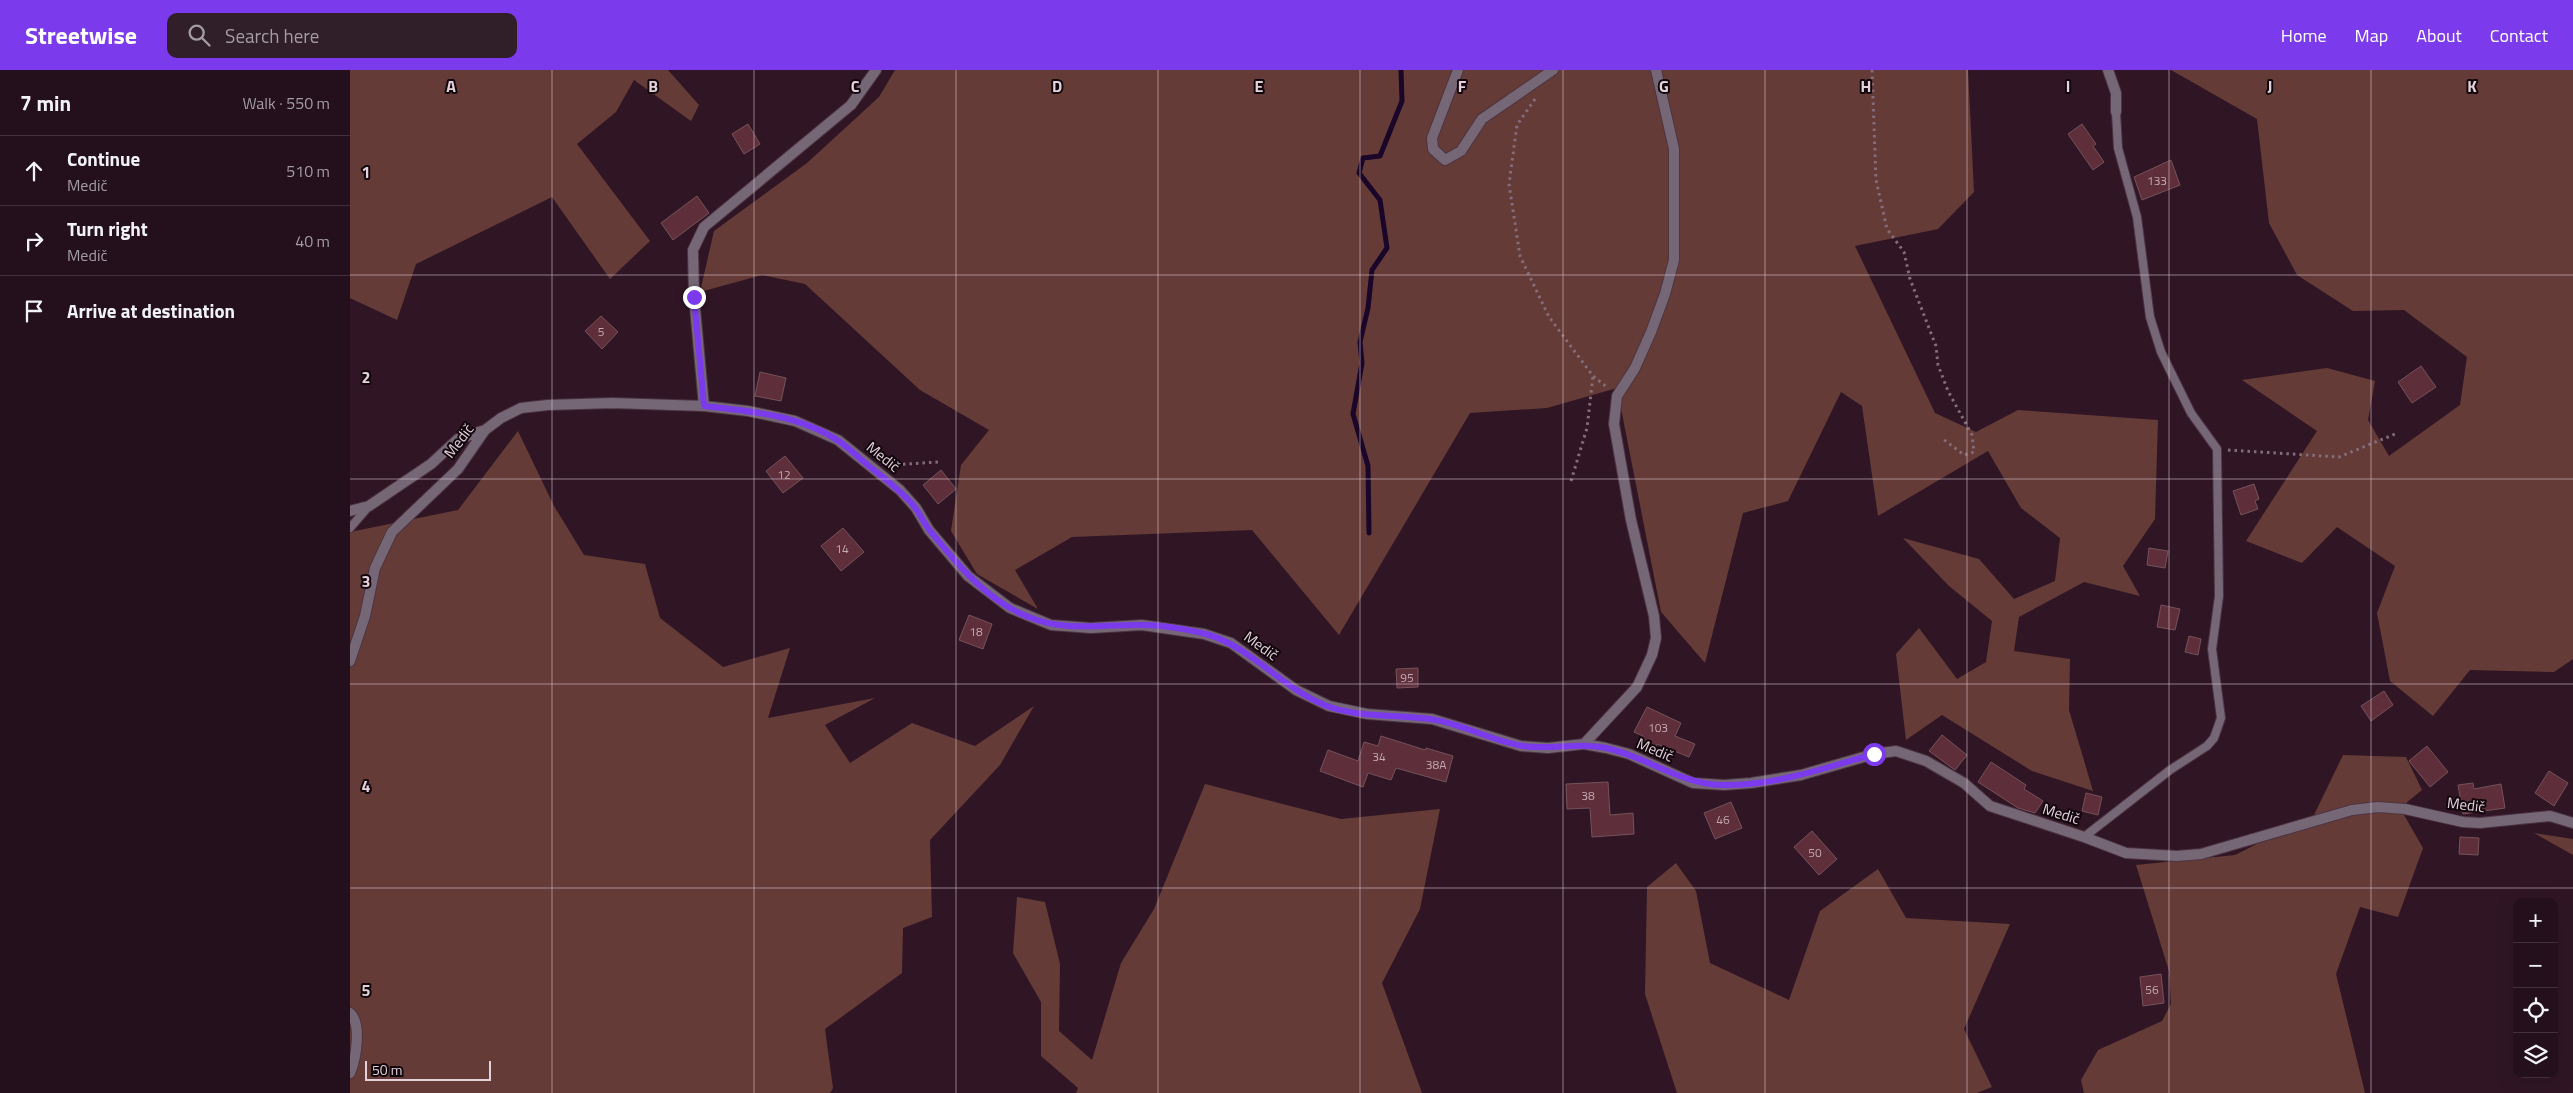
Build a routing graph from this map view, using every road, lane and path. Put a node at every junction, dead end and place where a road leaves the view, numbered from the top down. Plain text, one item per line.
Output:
1 (876, 70) edge
2 (1458, 70) edge
3 (1553, 70) edge
4 (1656, 70) edge
5 (1872, 70) edge
6 (2108, 70) edge
7 (1539, 80) junction
8 (2116, 112) joint
9 (1593, 376) junction
10 (1618, 396) junction
11 (704, 406) junction
12 (486, 430) junction
13 (2395, 434) dead end
14 (1943, 439) dead end
15 (2217, 449) junction
16 (939, 462) dead end
17 (870, 467) junction
18 (1570, 481) dead end
19 (369, 506) junction
20 (350, 511) edge
21 (350, 528) edge
22 (350, 660) edge
23 (1584, 744) junction
24 (2573, 823) edge
25 (2084, 837) junction
26 (350, 1013) edge
27 (350, 1073) edge

1 - 11 street
2 - 7 street
3 - 7 street
4 - 10 street
5 - 14 path
6 - 8 street
7 - 9 path
8 - 15 lane
9 - 10 path
9 - 18 path
10 - 23 street
11 - 12 street, Medič
11 - 17 street, Medič
12 - 19 street
12 - 22 street, Medič
13 - 15 path
15 - 25 lane
16 - 17 path
17 - 23 street, Medič
19 - 20 street
19 - 21 lane
23 - 25 street, Medič
24 - 25 street, Medič
26 - 27 street

